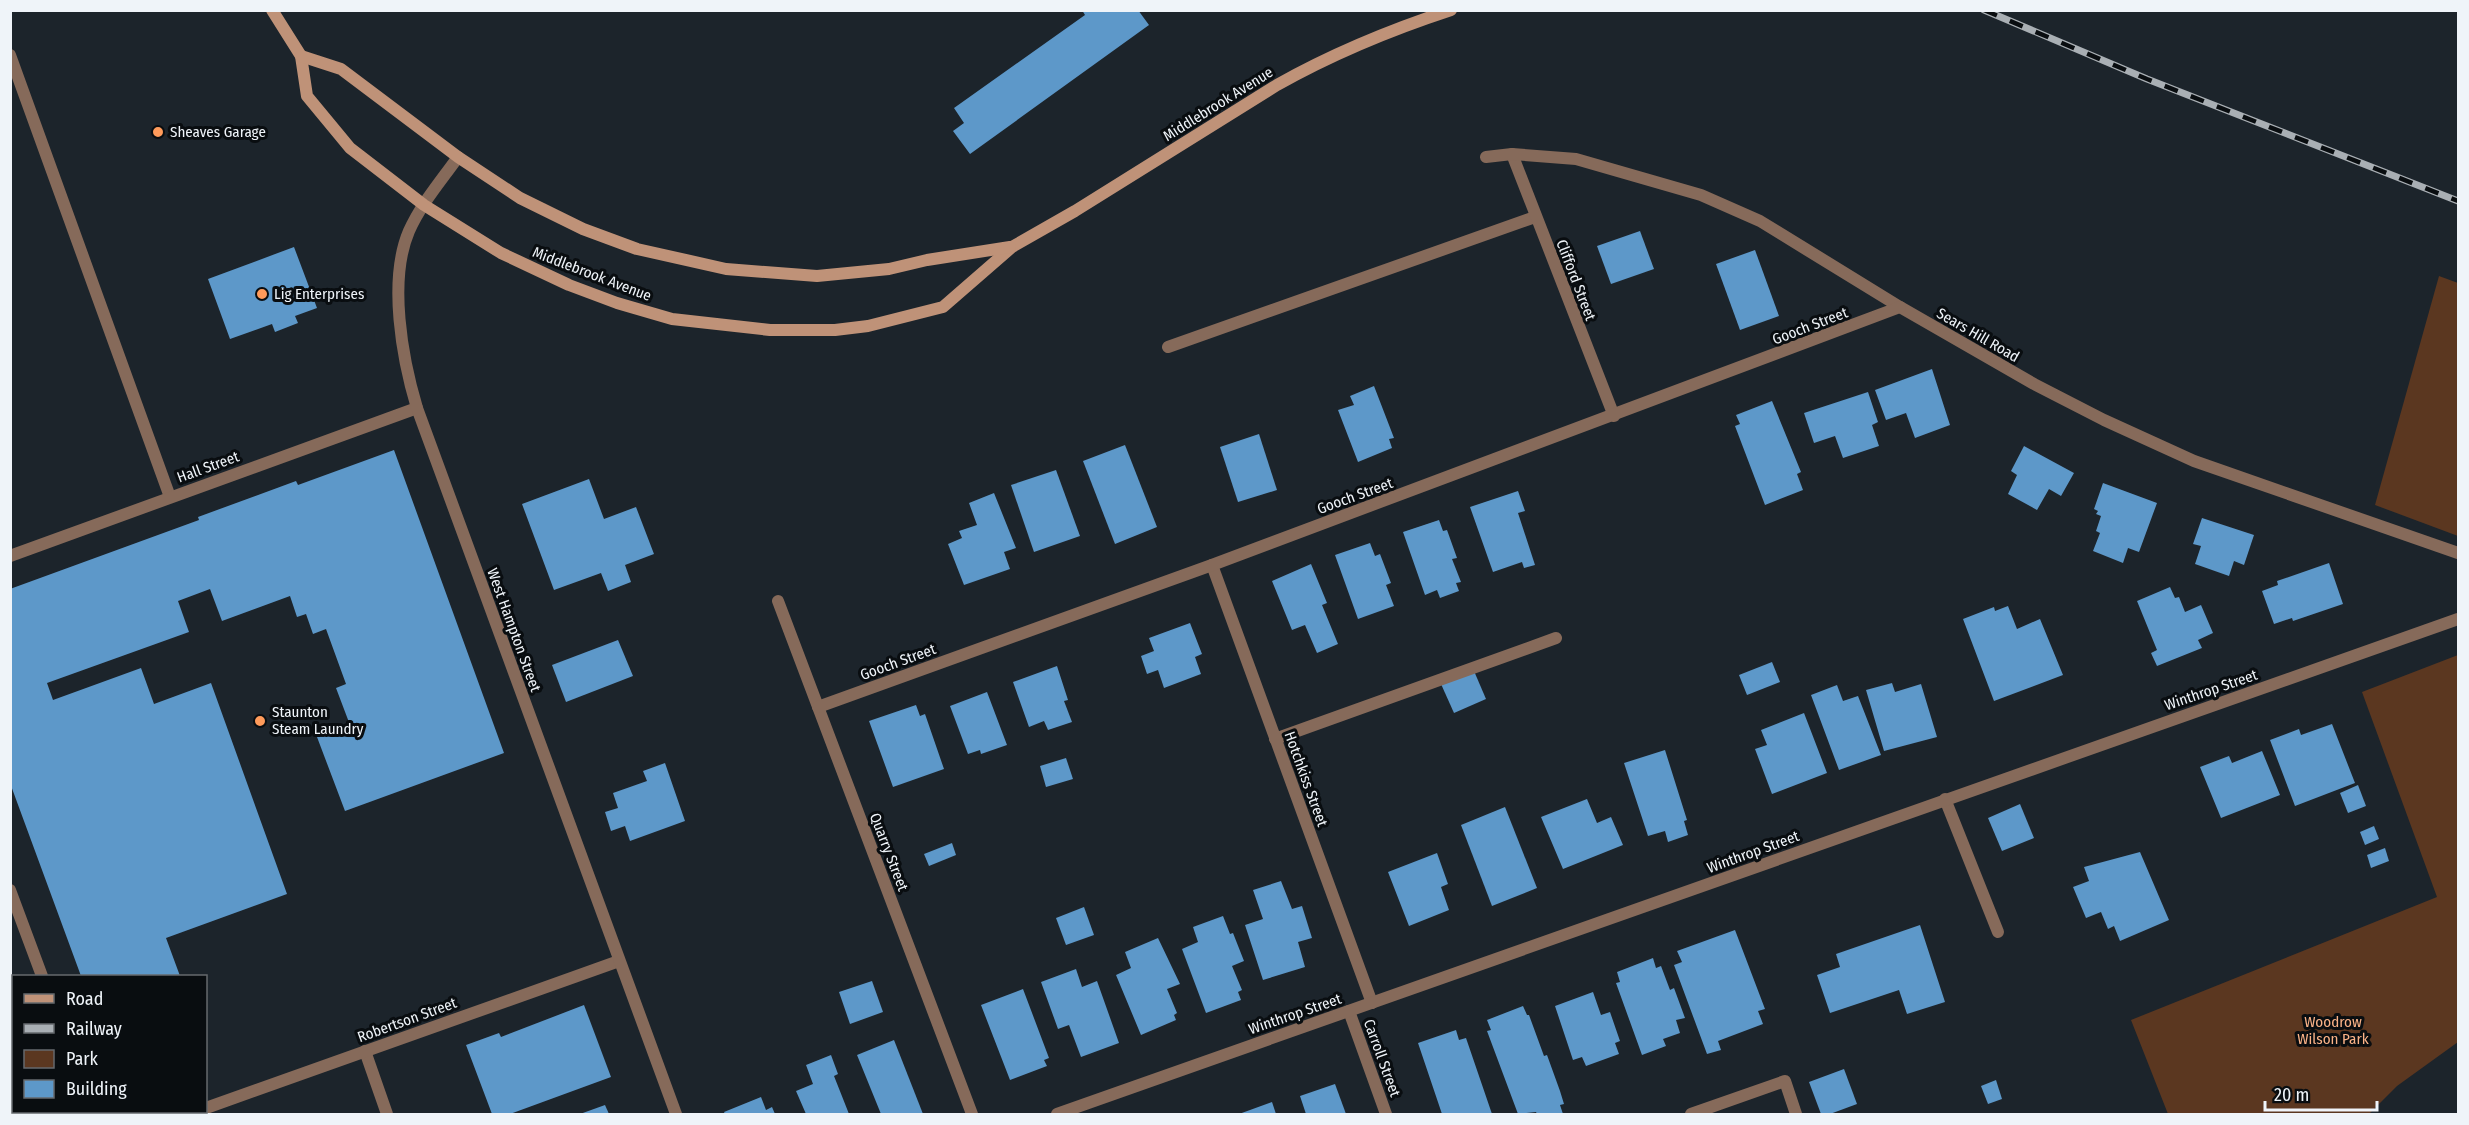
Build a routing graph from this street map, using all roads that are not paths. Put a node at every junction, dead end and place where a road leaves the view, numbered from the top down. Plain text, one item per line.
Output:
1 (272, 10) edge
2 (1451, 10) edge
3 (10, 55) edge
4 (301, 56) junction
5 (1512, 154) junction
6 (458, 157) junction
7 (1486, 157) dead end
8 (424, 205) junction
9 (1535, 217) junction
10 (1012, 247) junction
11 (1900, 307) junction
12 (1168, 347) dead end
13 (417, 408) junction
14 (1614, 416) junction
15 (170, 497) junction
16 (2458, 553) edge
17 (10, 556) edge
18 (1212, 566) junction
19 (778, 601) dead end
20 (2458, 619) edge
21 (1556, 638) dead end
22 (818, 706) junction
23 (1275, 739) junction
24 (1945, 800) junction
25 (10, 890) edge
26 (1998, 932) dead end
27 (619, 961) junction
28 (42, 975) edge
29 (1372, 1003) junction
30 (1349, 1011) junction
31 (365, 1051) junction
32 (207, 1108) edge
33 (387, 1114) edge
34 (676, 1114) edge
35 (972, 1114) edge
36 (1057, 1114) edge
37 (1386, 1114) edge
38 (1691, 1114) edge
39 (1796, 1114) edge

1 - 4 main road, Middlebrook Avenue
2 - 10 main road, Middlebrook Avenue
3 - 15 street
4 - 6 main road, Middlebrook Avenue
4 - 8 main road, Middlebrook Avenue
5 - 7 street, Sears Hill Road
5 - 9 street, Clifford Street
5 - 11 street, Sears Hill Road
6 - 8 street, West Hampton Street
6 - 10 main road, Middlebrook Avenue
8 - 10 main road, Middlebrook Avenue
8 - 13 street, West Hampton Street
9 - 12 street
9 - 14 street, Clifford Street
11 - 14 street, Gooch Street
11 - 16 street, Sears Hill Road
13 - 15 street, Hall Street
13 - 27 street, West Hampton Street
14 - 18 street, Gooch Street
15 - 17 street, Hall Street
18 - 22 street, Gooch Street
18 - 23 street, Hotchkiss Street
19 - 22 street, Quarry Street
20 - 24 street, Winthrop Street
21 - 23 street
22 - 35 street, Quarry Street
23 - 29 street, Hotchkiss Street
24 - 26 street
24 - 29 street, Winthrop Street
25 - 28 street
27 - 31 street, Robertson Street
27 - 34 street, West Hampton Street
29 - 30 street, Winthrop Street
30 - 36 street, Winthrop Street
30 - 37 street, Carroll Street
31 - 32 street, Robertson Street
31 - 33 street
38 - 39 street

